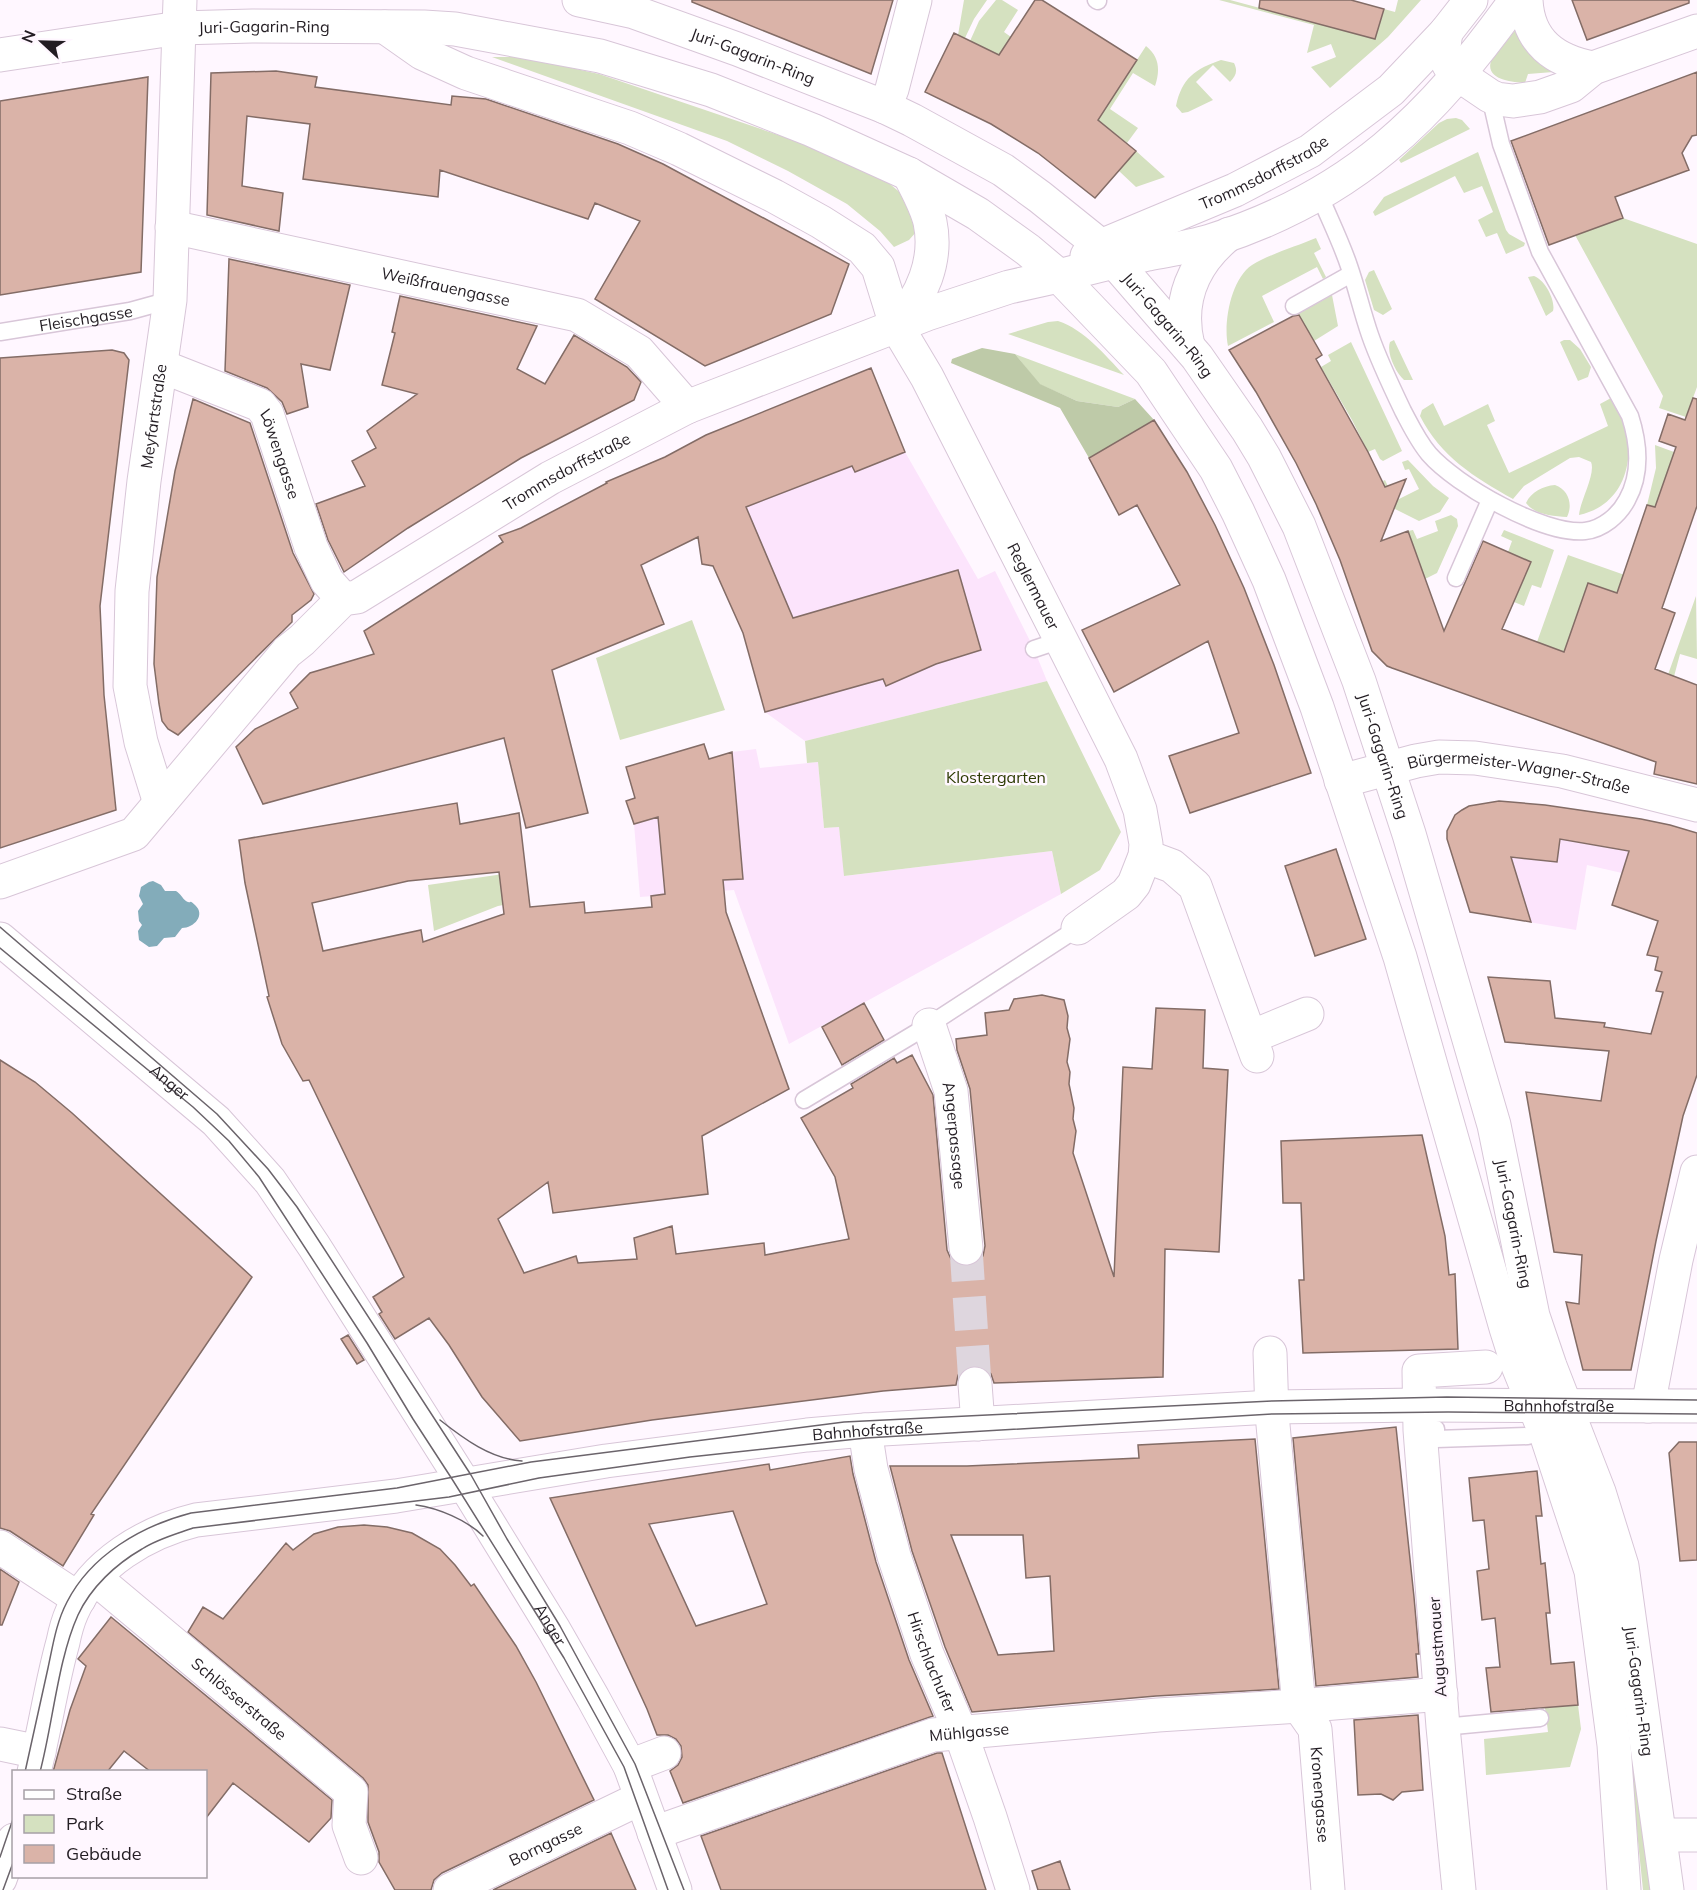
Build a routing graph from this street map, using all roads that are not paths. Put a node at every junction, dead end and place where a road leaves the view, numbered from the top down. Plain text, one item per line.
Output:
1 (579, 0) edge
2 (915, 0) edge
3 (1471, 0) edge
4 (1516, 0) edge
5 (1526, 0) edge
6 (179, 14) edge
7 (385, 27) junction
8 (1697, 31) edge
9 (1446, 32) junction
10 (0, 55) edge
11 (1593, 68) junction
12 (1459, 75) junction
13 (1490, 96) junction
14 (885, 107) junction
15 (909, 174) junction
16 (1319, 194) junction
17 (172, 227) junction
18 (1229, 234) junction
19 (1108, 254) junction
20 (1350, 270) junction
21 (1059, 276) junction
22 (170, 300) junction
23 (1294, 306) dead end
24 (896, 325) junction
25 (0, 332) edge
26 (1188, 346) junction
27 (161, 366) junction
28 (687, 407) junction
29 (1490, 500) junction
30 (1456, 578) dead end
31 (343, 599) junction
32 (1388, 767) junction
33 (1341, 781) junction
34 (159, 803) junction
35 (1697, 804) edge
36 (1145, 856) junction
37 (0, 882) edge
38 (1078, 928) joint
39 (0, 939) edge
40 (1307, 1014) dead end
41 (928, 1025) junction
42 (804, 1100) dead end
43 (1697, 1172) edge
44 (966, 1248) tunnel mouth
45 (1270, 1353) dead end
46 (1477, 1368) joint
47 (975, 1384) tunnel mouth
48 (1471, 1405) junction
49 (1647, 1406) junction
50 (1697, 1406) edge
51 (1272, 1407) junction
52 (1554, 1413) junction
53 (1420, 1417) junction
54 (978, 1424) junction
55 (865, 1430) junction
56 (1474, 1438) junction
57 (465, 1485) junction
58 (0, 1546) edge
59 (87, 1589) junction
60 (1441, 1694) junction
61 (1299, 1706) junction
62 (1540, 1718) dead end
63 (1443, 1727) junction
64 (960, 1731) junction
65 (0, 1744) edge
66 (664, 1753) dead end
67 (36, 1762) edge
68 (630, 1766) junction
69 (641, 1798) junction
70 (654, 1833) junction
71 (1660, 1835) junction
72 (1697, 1835) edge
73 (12, 1846) edge
74 (361, 1858) dead end
75 (0, 1879) edge
76 (450, 1890) edge
77 (675, 1890) edge
78 (1012, 1890) edge
79 (1328, 1890) edge
80 (1459, 1890) edge
81 (1624, 1890) edge
82 (1667, 1890) edge

1 - 14 street, Juri-Gagarin-Ring
2 - 14 street
3 - 9 street, Trommsdorffstraße
4 - 12 street, Trommsdorffstraße
5 - 11 street
6 - 7 street, Juri-Gagarin-Ring
6 - 10 street, Juri-Gagarin-Ring
6 - 17 street, Meyfartstraße
7 - 15 street, Juri-Gagarin-Ring
7 - 24 street
8 - 11 street
9 - 12 street
9 - 19 street, Trommsdorffstraße
11 - 13 street
12 - 13 street
12 - 16 street, Trommsdorffstraße
13 - 29 lane
14 - 19 street, Juri-Gagarin-Ring
15 - 21 street, Juri-Gagarin-Ring
15 - 24 street
16 - 18 street, Trommsdorffstraße
16 - 20 lane
17 - 22 street, Meyfartstraße
17 - 28 street, Weißfrauengasse
18 - 19 street, Trommsdorffstraße
18 - 26 street
19 - 21 street, Trommsdorffstraße
19 - 26 street, Juri-Gagarin-Ring
20 - 23 lane
20 - 29 lane
21 - 24 street, Trommsdorffstraße
21 - 33 street, Juri-Gagarin-Ring
22 - 25 lane, Fleischgasse
22 - 27 street, Meyfartstraße
24 - 28 street, Trommsdorffstraße
24 - 36 street, Reglermauer
26 - 32 street, Juri-Gagarin-Ring
27 - 31 street, Löwengasse
27 - 34 street, Meyfartstraße
28 - 31 street, Trommsdorffstraße
29 - 30 lane
31 - 34 street, Trommsdorffstraße
32 - 33 street, Bürgermeister-Wagner-Straße
32 - 35 street, Bürgermeister-Wagner-Straße
32 - 52 street, Juri-Gagarin-Ring
33 - 52 street, Juri-Gagarin-Ring
34 - 37 street
36 - 38 street, Reglermauer
36 - 40 street
38 - 41 lane
39 - 57 street, Anger
41 - 42 lane
41 - 44 street, Angerpassage
43 - 49 street
45 - 51 street
46 - 48 lane
46 - 53 street
47 - 54 street
48 - 52 street, Bahnhofstraße
48 - 53 street, Bahnhofstraße
48 - 56 lane
49 - 50 street, Bahnhofstraße
49 - 52 street, Bahnhofstraße
51 - 53 street, Bahnhofstraße
51 - 54 street, Bahnhofstraße
51 - 61 street
52 - 56 lane
52 - 71 street, Juri-Gagarin-Ring
52 - 81 street, Juri-Gagarin-Ring
53 - 56 lane
53 - 60 street, Augustmauer
54 - 55 street, Bahnhofstraße
55 - 57 street, Bahnhofstraße
55 - 64 street, Hirschlachufer
57 - 59 street
57 - 68 street, Anger
58 - 59 street, Schlösserstraße
59 - 67 street
59 - 74 street, Schlösserstraße
60 - 61 street, Mühlgasse
60 - 63 street, Augustmauer
61 - 64 street, Mühlgasse
61 - 79 street, Kronengasse
62 - 63 lane
63 - 80 street, Augustmauer
64 - 70 street, Mühlgasse
64 - 78 street, Hirschlachufer
65 - 67 street
66 - 68 street
68 - 69 street, Anger
69 - 70 street, Anger
69 - 76 street, Borngasse
70 - 77 street, Anger
71 - 72 street
71 - 82 street, Juri-Gagarin-Ring
73 - 75 street

